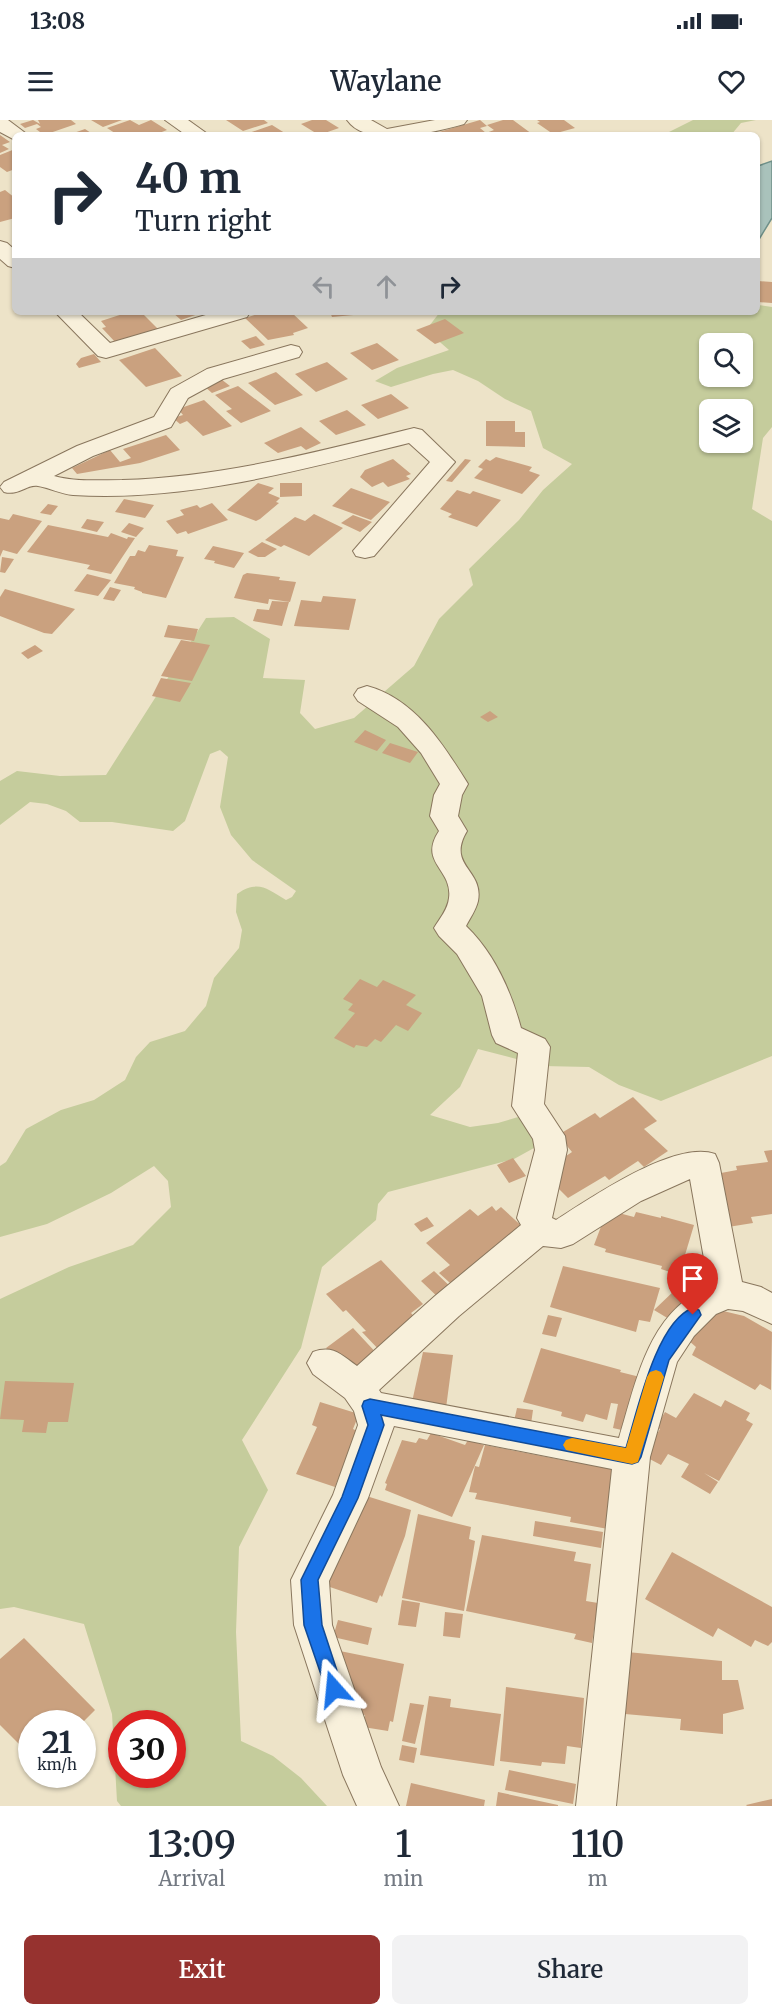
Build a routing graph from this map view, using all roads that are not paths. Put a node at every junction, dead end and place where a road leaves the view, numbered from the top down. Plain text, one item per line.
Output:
1 (175, 120) edge
2 (357, 120) edge
3 (457, 120) edge
4 (0, 123) edge
5 (14, 132) edge
6 (194, 132) edge
7 (378, 132) edge
8 (407, 132) edge
9 (2, 237) edge
10 (12, 256) edge
11 (69, 315) edge
12 (226, 315) edge
13 (291, 352) dead end
14 (11, 483) edge
15 (365, 551) dead end
16 (367, 695) dead end
17 (541, 1228) junction
18 (727, 1295) junction
19 (772, 1310) edge
20 (326, 1363) dead end
21 (364, 1396) junction
22 (632, 1457) junction
23 (380, 1806) edge
24 (596, 1806) edge

1 - 6 street
2 - 7 street
3 - 8 street
4 - 5 street
9 - 10 street
11 - 12 street
13 - 14 street
14 - 15 street
16 - 17 street
17 - 18 street
17 - 21 street
18 - 19 street
18 - 22 street
20 - 21 street
21 - 22 street
21 - 23 street
22 - 24 street

